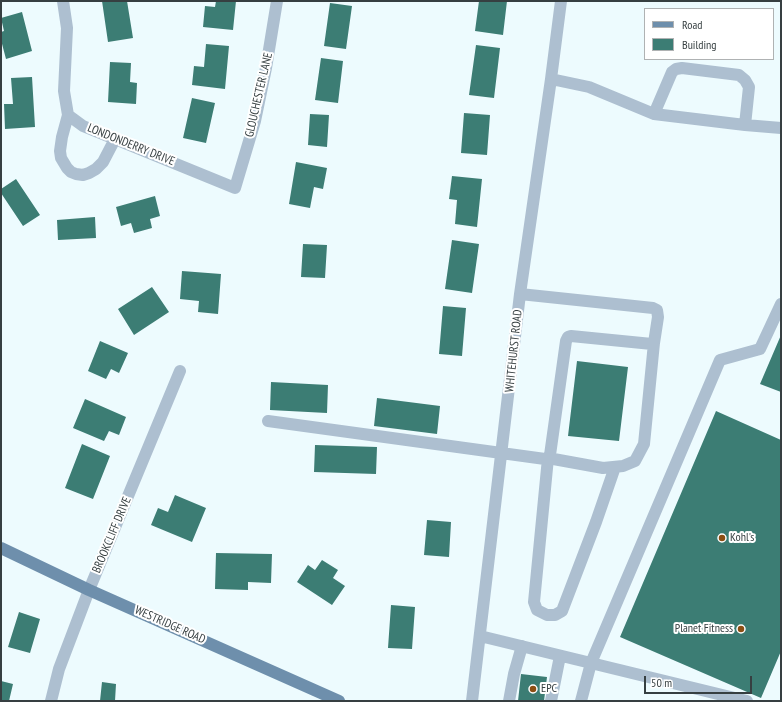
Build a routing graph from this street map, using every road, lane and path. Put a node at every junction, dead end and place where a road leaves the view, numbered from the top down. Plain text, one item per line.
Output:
1 (63, 1) edge
2 (278, 1) edge
3 (560, 1) edge
4 (551, 79) junction
5 (654, 114) junction
6 (68, 115) junction
7 (745, 125) junction
8 (781, 128) edge
9 (115, 139) junction
10 (235, 188) joint
11 (520, 294) junction
12 (781, 304) edge
13 (654, 343) junction
14 (180, 371) dead end
15 (268, 421) dead end
16 (502, 454) junction
17 (548, 458) junction
18 (615, 467) junction
19 (1, 548) edge
20 (89, 590) junction
21 (480, 636) junction
22 (522, 646) junction
23 (560, 656) junction
24 (591, 663) junction
25 (51, 701) edge
26 (339, 701) edge
27 (472, 701) edge
28 (509, 701) edge
29 (552, 701) edge
30 (581, 701) edge
31 (747, 701) edge

1 - 6 street
2 - 10 street, GLOUCHESTER LANE
3 - 4 street, WHITEHURST ROAD
4 - 5 street
4 - 11 street, WHITEHURST ROAD
5 - 7 street
5 - 7 street
6 - 9 street, LONDONDERRY DRIVE
6 - 9 street
7 - 8 street
9 - 10 street, LONDONDERRY DRIVE
11 - 13 street
11 - 16 street, WHITEHURST ROAD
12 - 24 street
13 - 17 street
13 - 18 street
14 - 20 street, BROOKCLIFF DRIVE
15 - 16 street
16 - 17 street
16 - 21 street, WHITEHURST ROAD
17 - 18 street
17 - 18 street
19 - 20 main road, WESTRIDGE ROAD
20 - 25 street, BROOKCLIFF DRIVE
20 - 26 main road, WESTRIDGE ROAD
21 - 22 street
21 - 27 street, WHITEHURST ROAD
22 - 23 street
22 - 28 street
23 - 24 street
23 - 29 street
24 - 30 street
24 - 31 street

